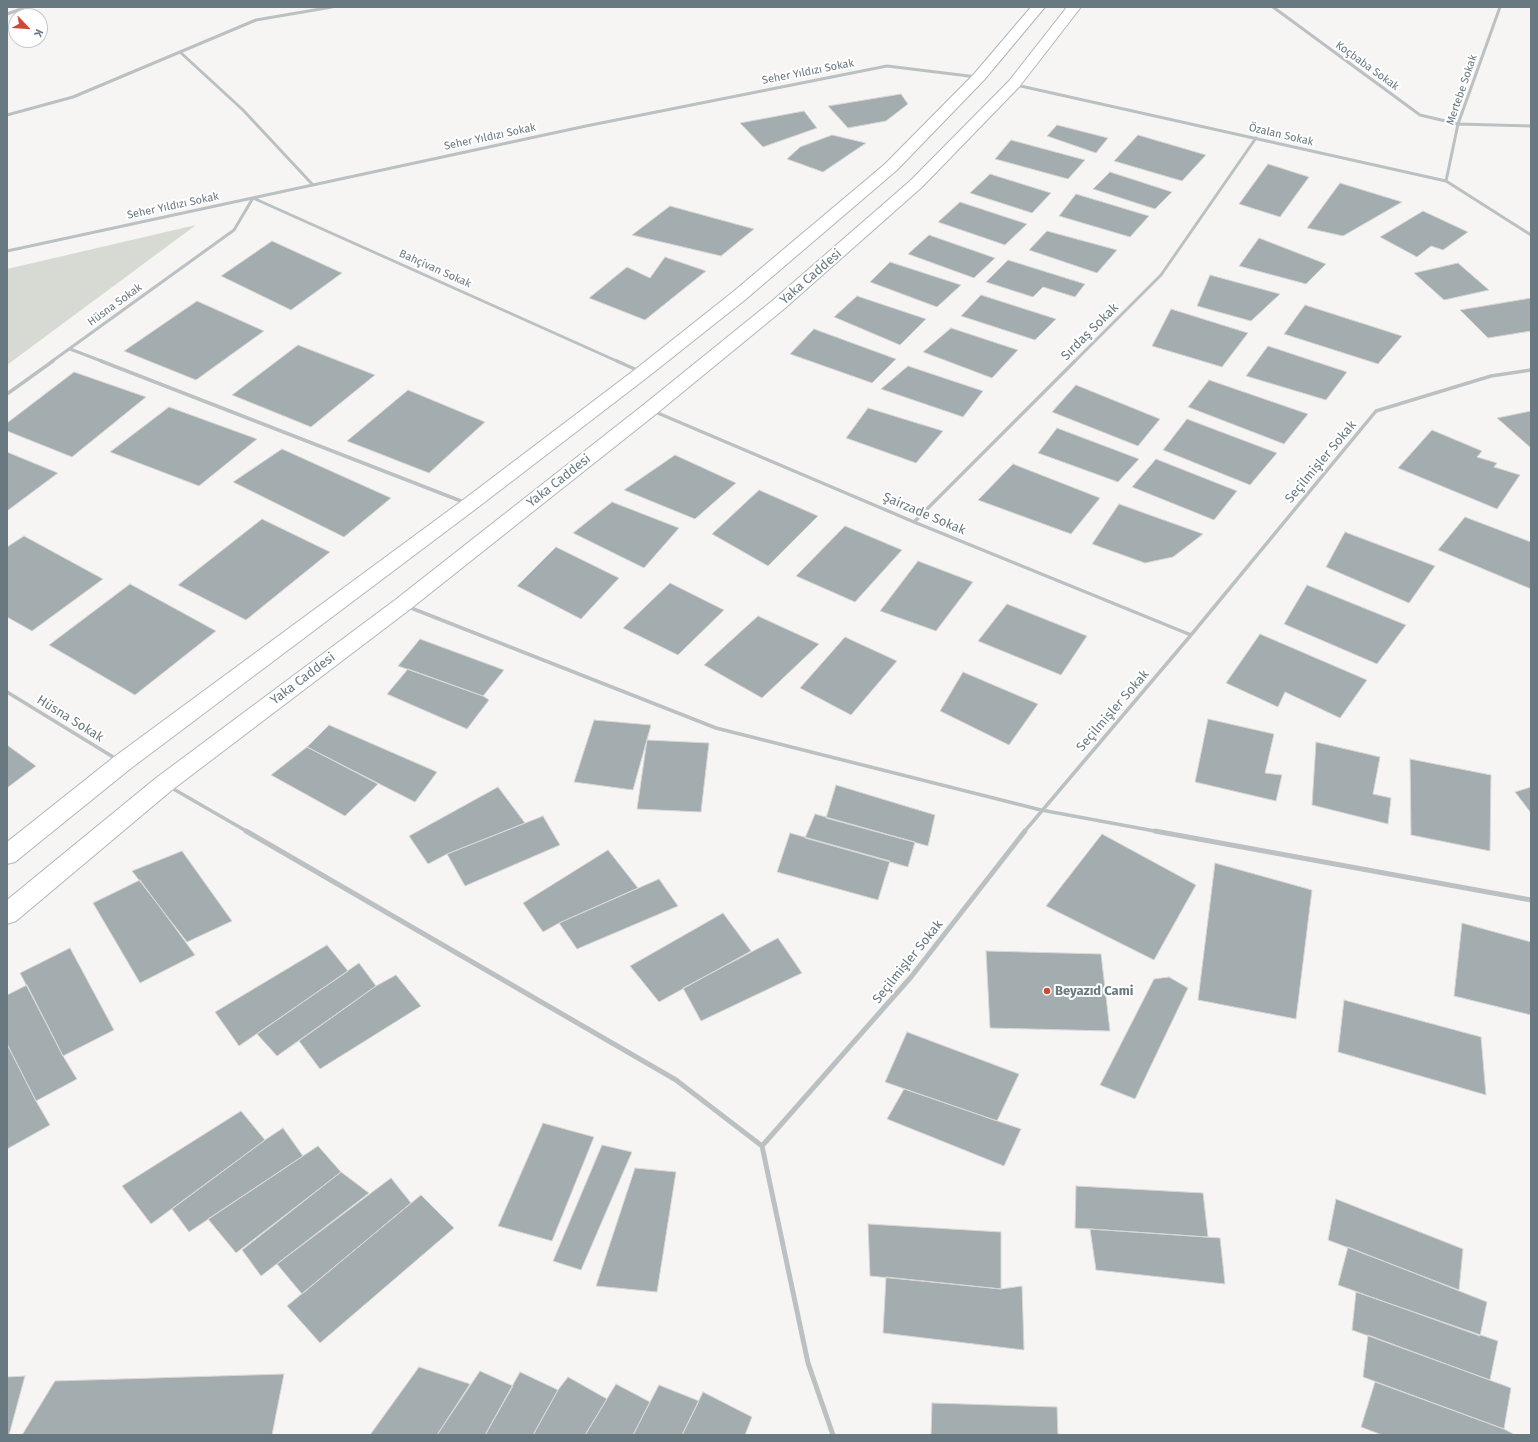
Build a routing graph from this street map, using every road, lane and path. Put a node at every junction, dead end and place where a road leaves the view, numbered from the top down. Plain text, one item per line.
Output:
1 (27, 7) edge
2 (332, 7) edge
3 (1038, 7) edge
4 (1074, 7) edge
5 (1273, 7) edge
6 (1500, 7) edge
7 (7, 14) edge
8 (180, 52) junction
9 (979, 77) junction
10 (1014, 84) junction
11 (7, 115) edge
12 (1458, 124) junction
13 (1531, 126) edge
14 (1256, 138) junction
15 (1446, 181) junction
16 (313, 185) junction
17 (253, 198) junction
18 (1531, 235) edge
19 (7, 251) edge
20 (70, 349) junction
21 (1531, 370) edge
22 (643, 372) junction
23 (7, 394) edge
24 (649, 410) junction
25 (470, 504) junction
26 (914, 522) junction
27 (402, 605) junction
28 (1191, 635) junction
29 (7, 692) edge
30 (122, 763) junction
31 (164, 784) junction
32 (1041, 810) junction
33 (7, 855) edge
34 (1531, 900) edge
35 (7, 914) edge
36 (762, 1146) junction
37 (833, 1435) edge

1 - 7 street
2 - 8 street
3 - 9 street
4 - 10 street, Yaka Caddesi
5 - 12 street, Koçbaba Sokak
6 - 12 street, Mertebe Sokak
8 - 11 street
8 - 16 street
9 - 16 street, Seher Yıldızı Sokak
9 - 22 street
10 - 14 street, Özalan Sokak
10 - 24 street, Yaka Caddesi
12 - 13 street, Koçbaba Sokak
12 - 15 street, Mertebe Sokak
14 - 15 street, Özalan Sokak
14 - 26 street, Sırdaş Sokak
15 - 18 street, Özalan Sokak
16 - 17 street, Seher Yıldızı Sokak
17 - 19 street, Seher Yıldızı Sokak
17 - 20 street, Hüsna Sokak
17 - 22 street, Bahçivan Sokak
20 - 23 street, Hüsna Sokak
20 - 25 street
21 - 28 street, Seçilmişler Sokak
22 - 25 street
24 - 26 street, Şairzade Sokak
24 - 27 street, Yaka Caddesi
25 - 30 street
26 - 28 street, Şairzade Sokak
27 - 31 street, Yaka Caddesi
27 - 32 street
28 - 32 street, Seçilmişler Sokak
29 - 30 street, Hüsna Sokak
30 - 33 street
31 - 35 street, Yaka Caddesi
31 - 36 street
32 - 34 street
32 - 36 street, Seçilmişler Sokak
36 - 37 street

